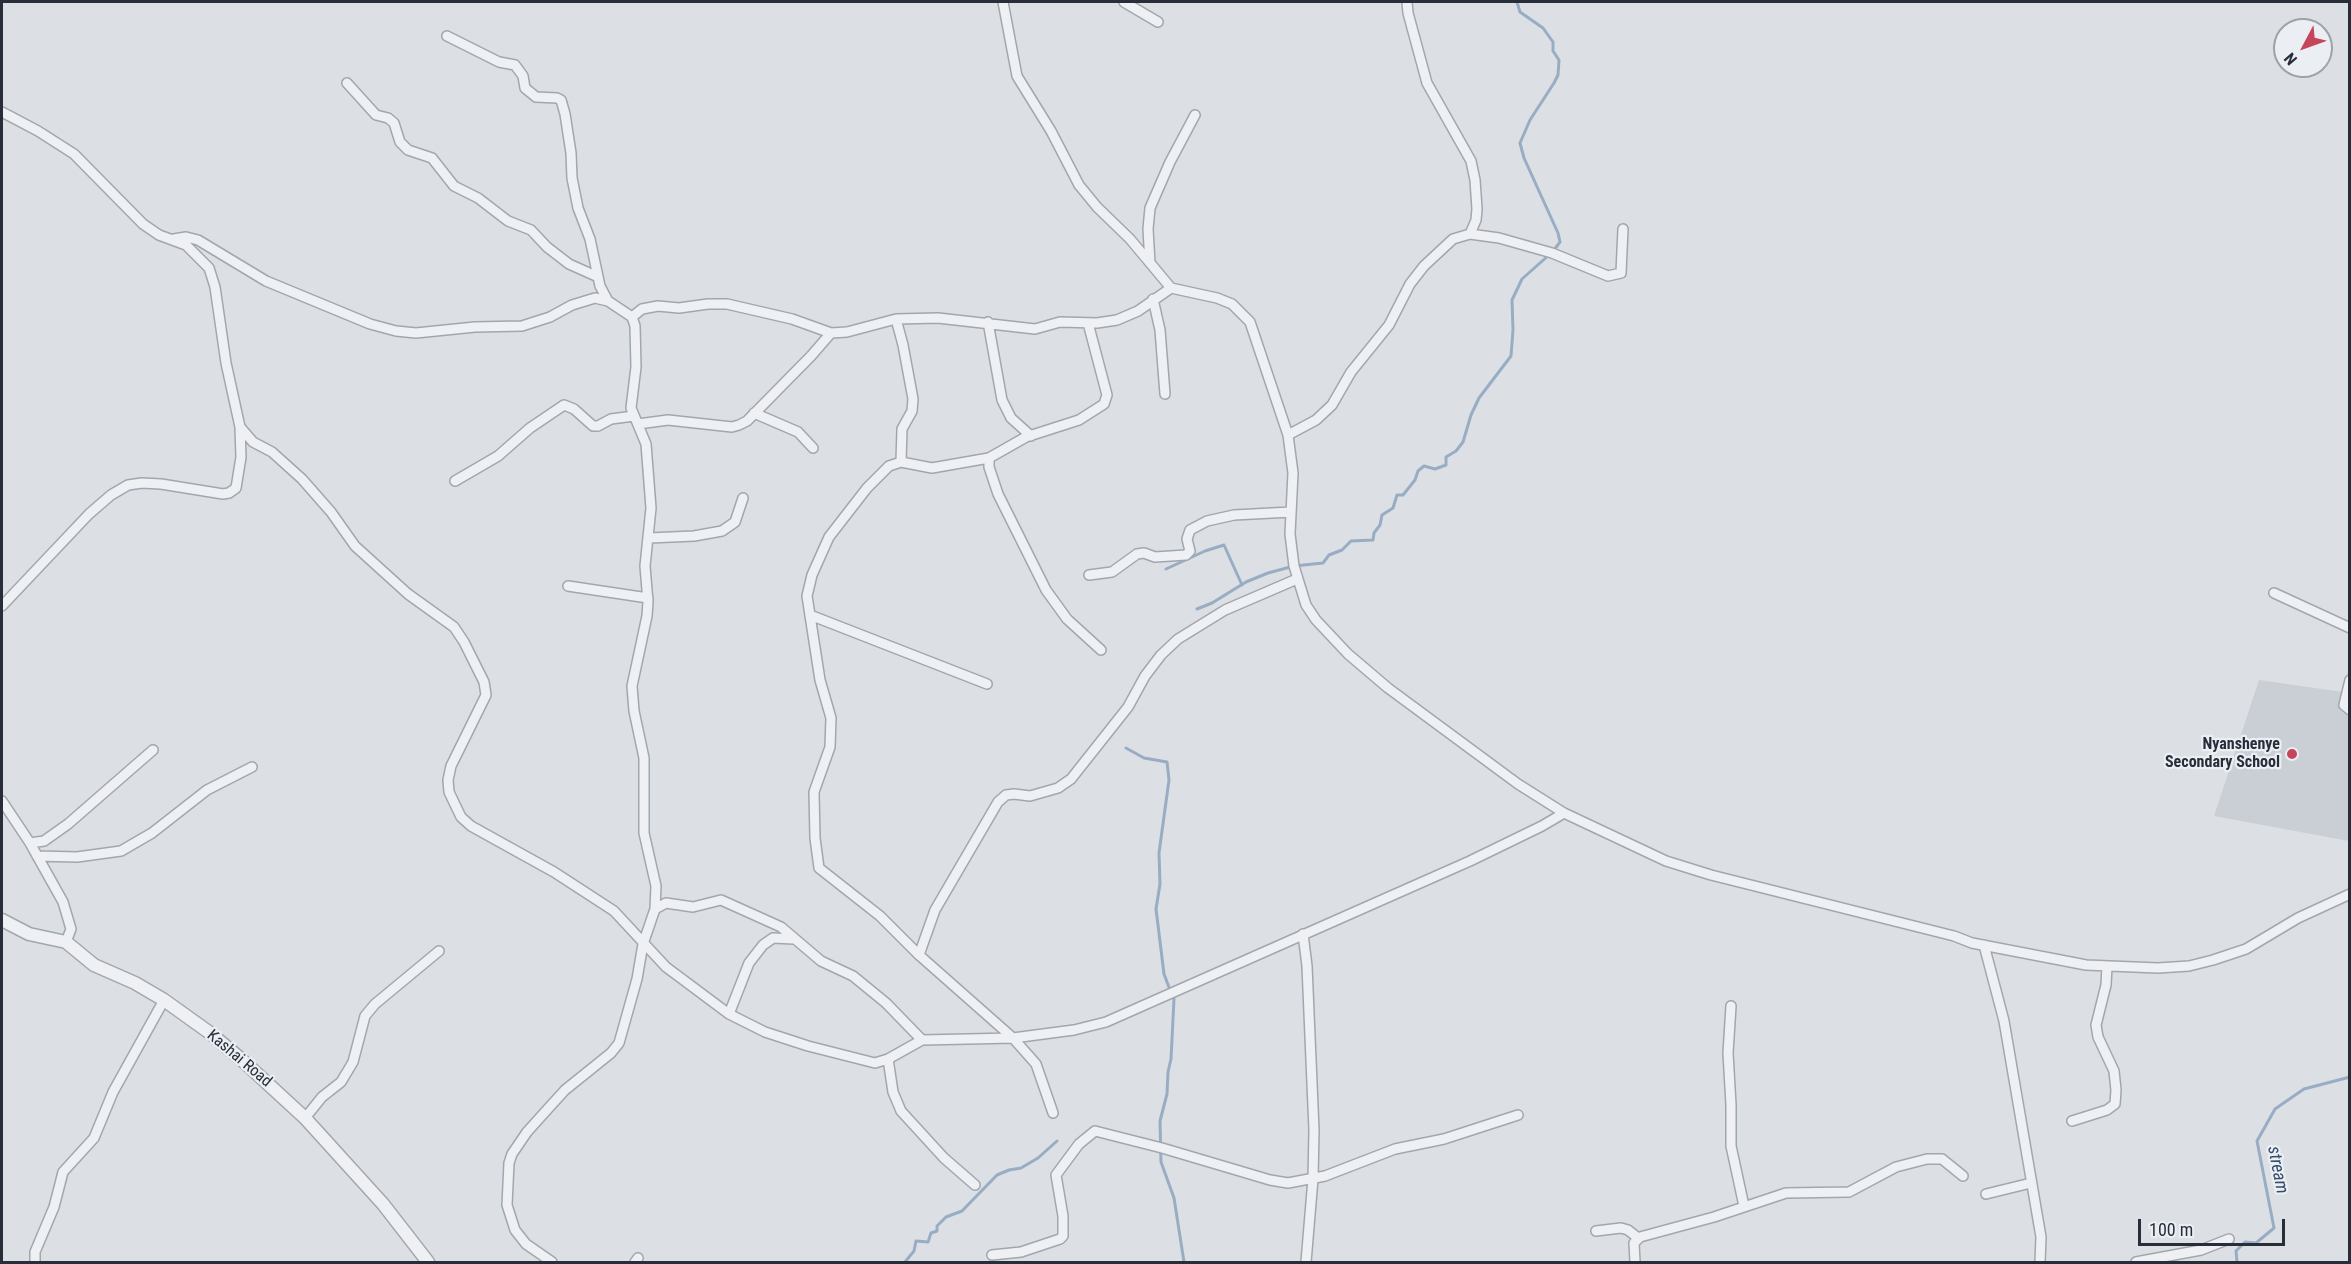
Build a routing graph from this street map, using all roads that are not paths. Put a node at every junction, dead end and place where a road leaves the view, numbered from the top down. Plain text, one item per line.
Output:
1 (1003, 2) edge
2 (1124, 2) edge
3 (1407, 2) edge
4 (1158, 22) dead end
5 (447, 36) dead end
6 (347, 83) dead end
7 (2, 112) edge
8 (1196, 115) dead end
9 (1623, 229) dead end
10 (1470, 234) junction
11 (174, 238) junction
12 (1150, 263) junction
13 (598, 278) junction
14 (1171, 288) junction
15 (1153, 299) junction
16 (608, 301) junction
17 (632, 317) junction
18 (896, 319) junction
19 (988, 322) junction
20 (1088, 323) junction
21 (831, 333) junction
22 (1165, 394) dead end
23 (754, 412) junction
24 (636, 420) junction
25 (240, 427) junction
26 (1288, 435) junction
27 (1030, 436) junction
28 (813, 448) dead end
29 (989, 458) junction
30 (901, 462) junction
31 (455, 481) dead end
32 (743, 498) dead end
33 (1291, 512) junction
34 (649, 538) junction
35 (1089, 575) dead end
36 (1297, 579) junction
37 (568, 586) dead end
38 (2274, 593) dead end
39 (648, 598) junction
40 (2, 606) edge
41 (810, 615) junction
42 (2349, 628) edge
43 (1101, 650) dead end
44 (2349, 680) edge
45 (987, 684) dead end
46 (2349, 710) edge
47 (153, 750) dead end
48 (252, 767) dead end
49 (2, 801) edge
50 (1564, 813) junction
51 (30, 843) junction
52 (37, 856) junction
53 (2349, 894) edge
54 (655, 909) junction
55 (2, 920) edge
56 (1303, 934) junction
57 (794, 939) junction
58 (66, 942) junction
59 (643, 944) junction
60 (1984, 945) junction
61 (439, 951) dead end
62 (919, 955) junction
63 (2107, 966) junction
64 (164, 1000) junction
65 (1731, 1006) dead end
66 (729, 1014) junction
67 (1013, 1038) junction
68 (922, 1040) junction
69 (888, 1059) junction
70 (1053, 1113) dead end
71 (1518, 1115) dead end
72 (305, 1118) junction
73 (2072, 1121) dead end
74 (1963, 1176) dead end
75 (1313, 1179) junction
76 (2031, 1183) junction
77 (975, 1185) dead end
78 (1986, 1194) dead end
79 (1744, 1206) junction
80 (1596, 1231) dead end
81 (1638, 1238) junction
82 (2229, 1239) dead end
83 (992, 1255) dead end
84 (35, 1263) edge
85 (428, 1263) edge
86 (552, 1263) edge
87 (1306, 1263) edge
88 (1635, 1263) edge
89 (2040, 1263) edge
90 (2136, 1263) edge

1 - 12 street
2 - 4 street
3 - 10 street
5 - 13 street
6 - 13 street
7 - 11 street
8 - 12 street
9 - 10 street
10 - 26 street
11 - 16 street
11 - 25 street
12 - 14 street
13 - 16 street
14 - 15 street
14 - 26 street
15 - 20 street
15 - 22 street
16 - 17 street
17 - 21 street
17 - 24 street
18 - 19 street
18 - 21 street
18 - 30 street
19 - 20 street
19 - 27 street
20 - 27 street
21 - 23 street
23 - 24 street
23 - 28 street
24 - 31 street
24 - 34 street
25 - 40 street
25 - 59 street
26 - 33 street
27 - 29 street
29 - 30 street
29 - 43 street
30 - 41 street
32 - 34 street
33 - 35 street
33 - 36 street
34 - 39 street
36 - 50 street
36 - 62 street
37 - 39 street
38 - 42 street
39 - 54 street
41 - 45 street
41 - 62 street
44 - 46 street
47 - 51 street
48 - 52 street
49 - 51 street
50 - 56 street
50 - 60 street
51 - 52 street
52 - 58 street
53 - 63 street
54 - 57 street
54 - 59 street
55 - 58 street, Kashai Road
56 - 67 street
56 - 75 street
57 - 66 street
57 - 68 street
58 - 64 street, Kashai Road
59 - 66 street
59 - 86 street
60 - 63 street
60 - 76 street
61 - 72 street
62 - 67 street
63 - 73 street
64 - 72 street, Kashai Road
64 - 84 street
65 - 79 street
66 - 69 street
67 - 68 street
67 - 70 street
68 - 69 street
69 - 77 street
71 - 75 street
72 - 85 street, Kashai Road
74 - 79 street
75 - 83 street
75 - 87 street
76 - 78 street
76 - 89 street
79 - 81 street
80 - 81 street
81 - 88 street
82 - 90 street

